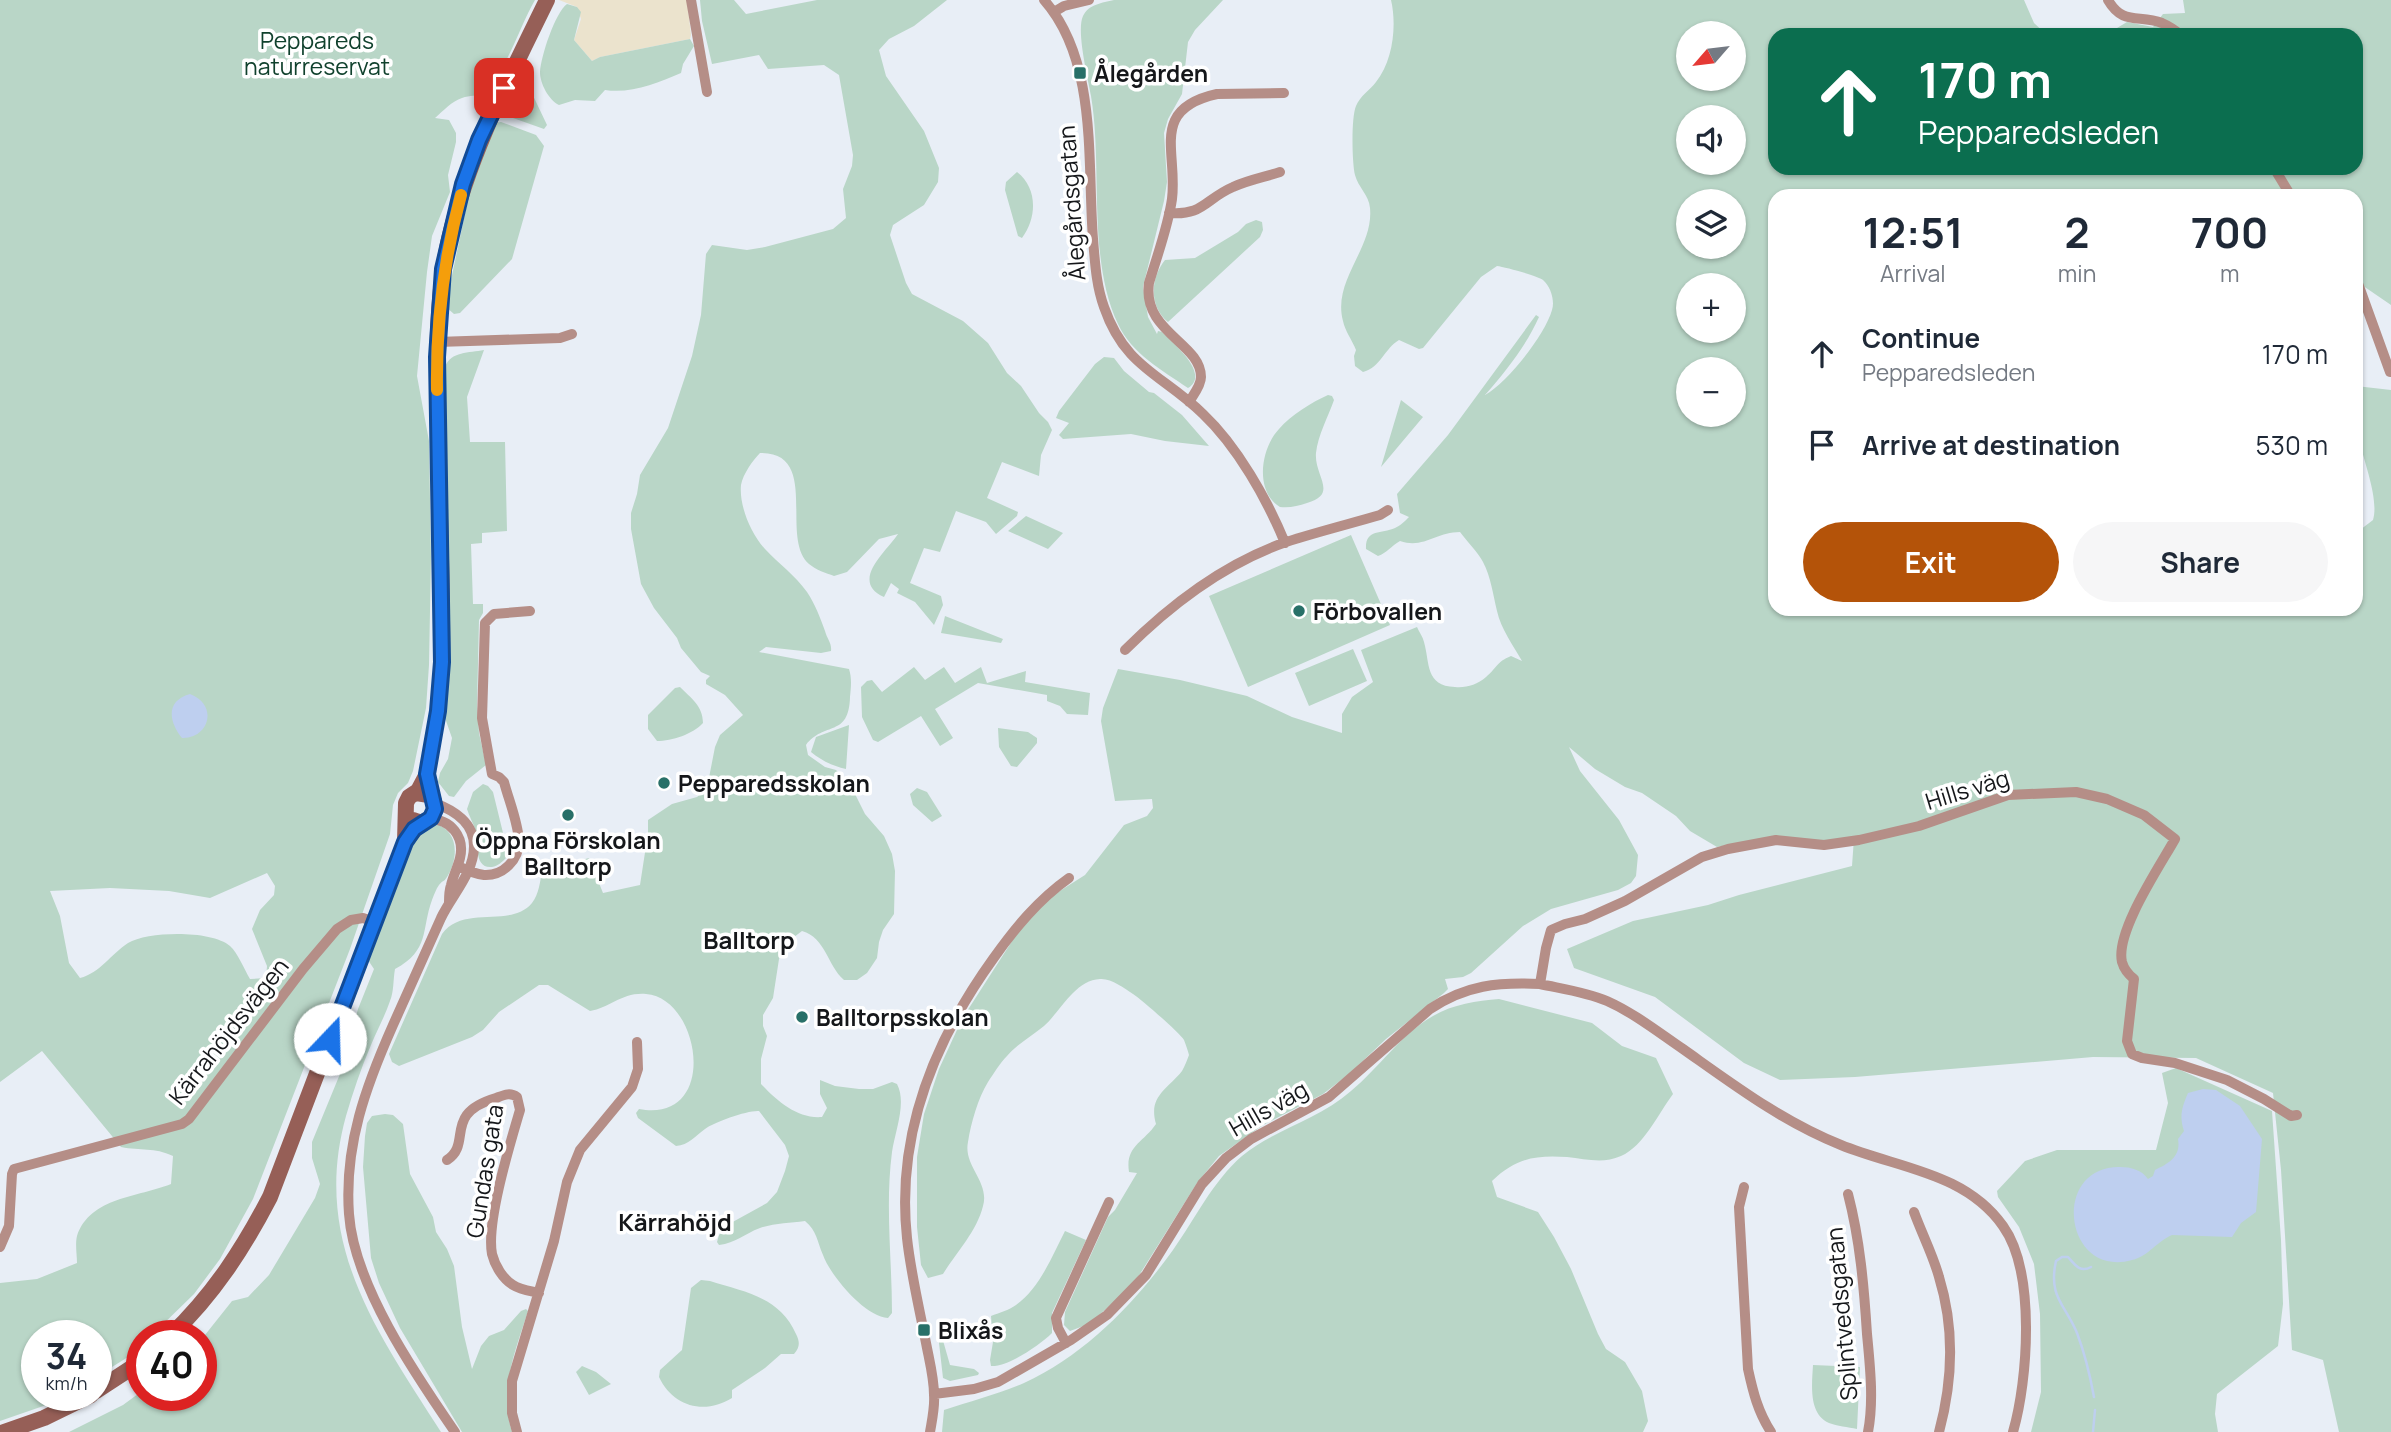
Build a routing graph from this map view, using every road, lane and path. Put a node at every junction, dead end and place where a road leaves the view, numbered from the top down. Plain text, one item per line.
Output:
1 (547, 0) edge
2 (691, 0) edge
3 (1044, 0) edge
4 (1089, 0) edge
5 (2108, 0) edge
6 (1054, 12) junction
7 (2170, 28) edge
8 (707, 92) dead end
9 (1284, 93) dead end
10 (1280, 172) dead end
11 (1169, 213) junction
12 (2363, 297) edge
13 (572, 334) dead end
14 (437, 342) junction
15 (2390, 372) edge
16 (1189, 402) junction
17 (1388, 510) dead end
18 (1285, 543) junction
19 (530, 611) dead end
20 (1125, 650) dead end
21 (427, 774) junction
22 (416, 793) junction
23 (433, 801) junction
24 (405, 810) junction
25 (425, 821) junction
26 (405, 842) junction
27 (463, 868) junction
28 (1069, 878) dead end
29 (375, 922) junction
30 (1540, 984) junction
31 (637, 1042) dead end
32 (2297, 1115) dead end
33 (447, 1160) dead end
34 (1744, 1186) dead end
35 (1848, 1194) dead end
36 (1109, 1202) dead end
37 (1914, 1212) dead end
38 (0, 1247) edge
39 (539, 1293) junction
40 (185, 1320) edge
41 (1066, 1343) junction
42 (934, 1394) junction
43 (58, 1411) edge
44 (4, 1432) edge
45 (455, 1432) edge
46 (517, 1432) edge
47 (930, 1432) edge
48 (1771, 1432) edge
49 (1868, 1432) edge
50 (1939, 1432) edge
51 (2013, 1432) edge

1 - 14 street
2 - 8 street
3 - 6 street, Ålegårdsgatan
4 - 6 street
5 - 7 street
6 - 16 street, Ålegårdsgatan
9 - 11 street
10 - 11 street
11 - 16 street
12 - 15 street
13 - 14 street
14 - 21 street
16 - 18 street, Ålegårdsgatan
17 - 18 street
18 - 20 street
19 - 27 street
21 - 22 street
21 - 23 street
22 - 23 street
22 - 24 street
23 - 25 street
23 - 27 street
24 - 25 street
24 - 26 street
25 - 26 street
25 - 27 street
26 - 29 street
27 - 45 street
28 - 42 street
29 - 38 street, Kärrahöjdsvägen
29 - 40 street
30 - 32 street, Hills väg
30 - 41 street, Hills väg
30 - 51 street, Hills väg
31 - 39 street
33 - 39 street, Gundas gata
34 - 48 street
35 - 49 street, Splintvedsgatan
36 - 41 street
37 - 50 street
39 - 46 street
41 - 42 street, Hills väg
42 - 47 street
43 - 44 street

